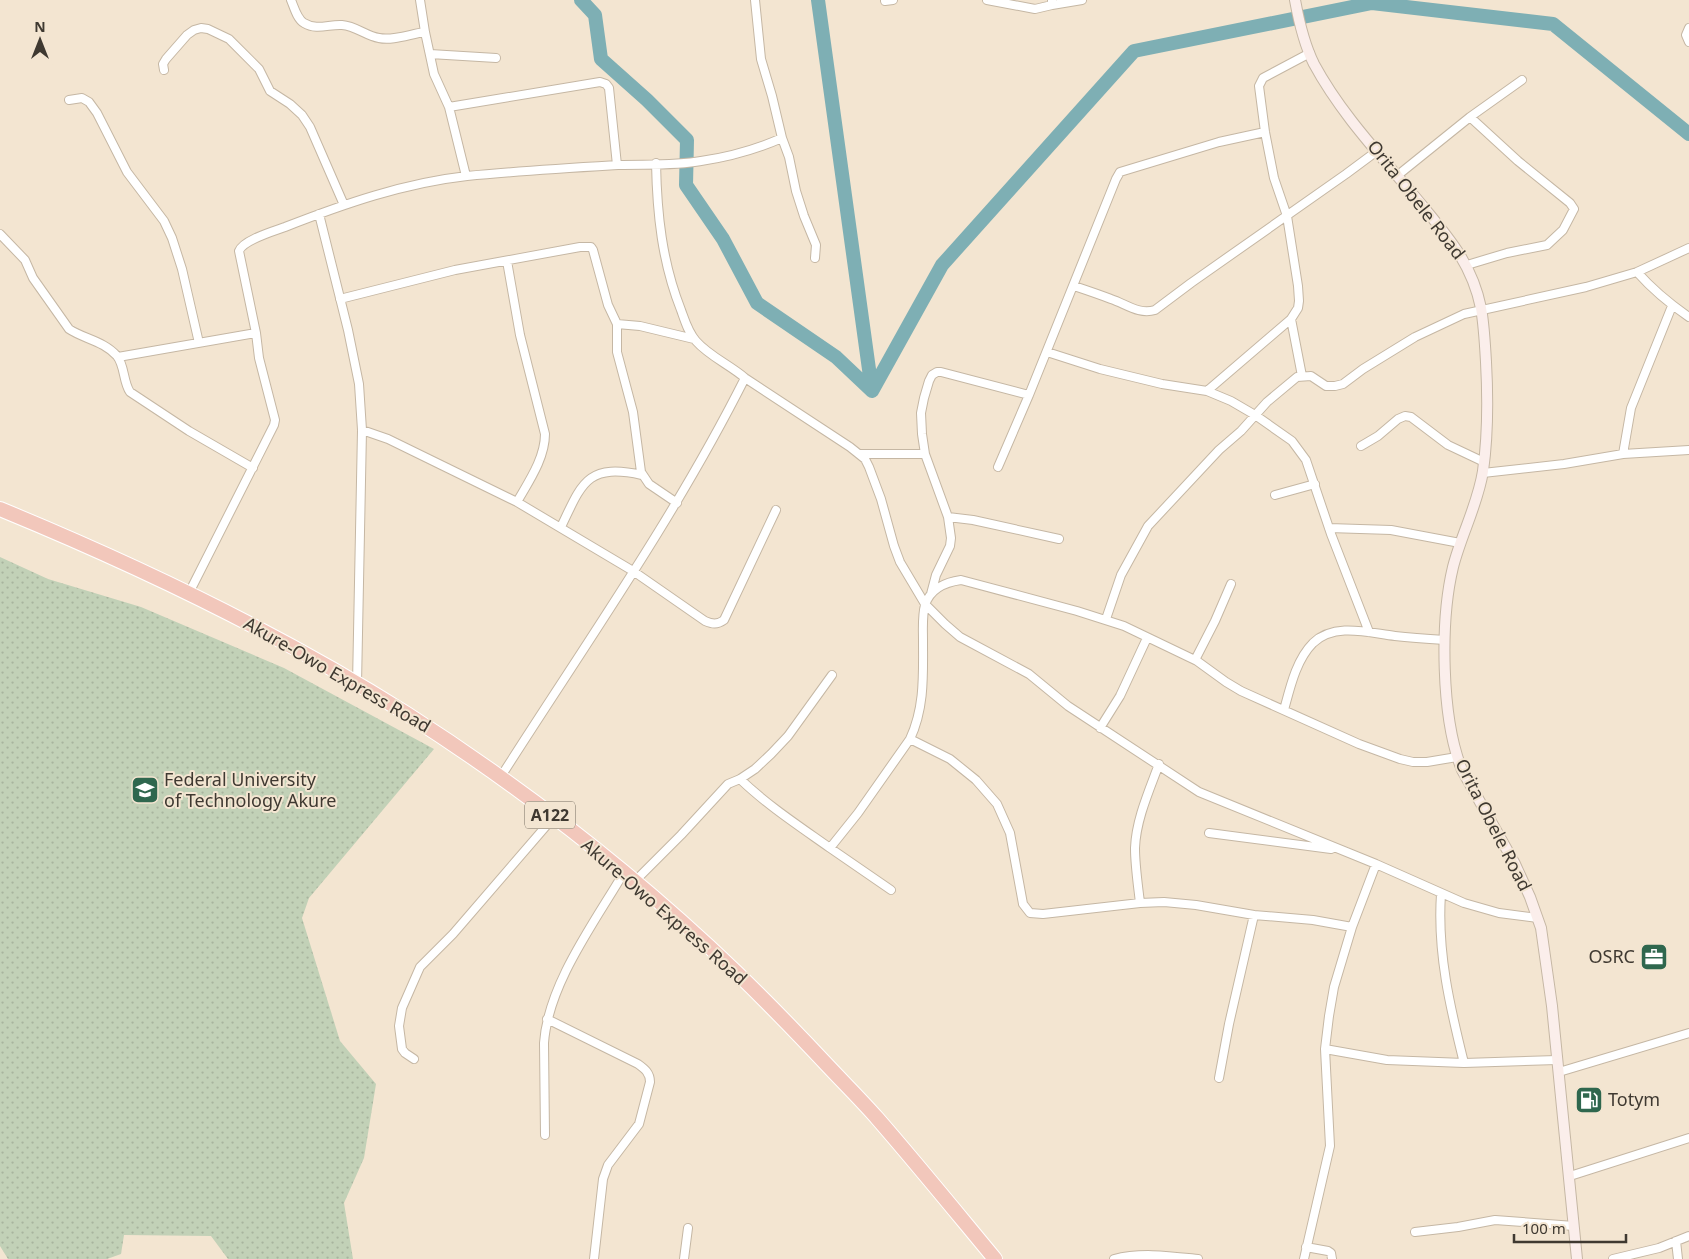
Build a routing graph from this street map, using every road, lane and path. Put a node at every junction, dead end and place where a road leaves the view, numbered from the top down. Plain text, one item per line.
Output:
1 (291, 0) edge
2 (420, 0) edge
3 (756, 0) edge
4 (885, 0) edge
5 (893, 0) edge
6 (987, 0) edge
7 (1082, 0) edge
8 (1295, 0) edge
9 (1052, 3) edge
10 (1689, 28) edge
11 (425, 32) junction
12 (1689, 42) edge
13 (1310, 53) junction
14 (430, 54) junction
15 (496, 58) dead end
16 (164, 70) dead end
17 (1522, 80) dead end
18 (69, 100) dead end
19 (449, 107) junction
20 (1470, 117) junction
21 (1265, 132) junction
22 (782, 138) junction
23 (1377, 151) junction
24 (656, 163) junction
25 (617, 165) junction
26 (1398, 175) junction
27 (466, 176) junction
28 (344, 204) junction
29 (319, 214) junction
30 (1287, 216) junction
31 (0, 234) edge
32 (1689, 248) edge
33 (815, 258) dead end
34 (507, 261) junction
35 (1467, 265) junction
36 (1637, 272) junction
37 (1074, 286) junction
38 (340, 299) junction
39 (1689, 305) edge
40 (1672, 306) junction
41 (1481, 310) junction
42 (1686, 315) edge
43 (1291, 319) junction
44 (617, 324) junction
45 (256, 333) junction
46 (694, 339) junction
47 (199, 343) junction
48 (1047, 352) junction
49 (118, 357) junction
50 (1302, 376) junction
51 (744, 378) junction
52 (1207, 391) junction
53 (1029, 395) junction
54 (1255, 416) junction
55 (362, 430) junction
56 (1362, 446) dead end
57 (1689, 450) edge
58 (860, 454) junction
59 (925, 454) junction
60 (1623, 454) junction
61 (1484, 462) junction
62 (998, 467) dead end
63 (253, 468) junction
64 (1483, 472) junction
65 (642, 475) junction
66 (1315, 484) junction
67 (1275, 495) dead end
68 (518, 502) junction
69 (677, 503) junction
70 (0, 509) edge
71 (776, 510) dead end
72 (948, 517) junction
73 (561, 527) junction
74 (1329, 528) junction
75 (1059, 539) dead end
76 (1460, 543) junction
77 (633, 571) junction
78 (1230, 584) dead end
79 (189, 593) junction
80 (930, 596) junction
81 (925, 604) junction
82 (1106, 619) junction
83 (1369, 632) junction
84 (1147, 638) junction
85 (1445, 640) junction
86 (1195, 660) junction
87 (832, 675) dead end
88 (357, 684) junction
89 (1284, 710) junction
90 (1100, 728) junction
91 (910, 739) junction
92 (1457, 758) junction
93 (1158, 764) junction
94 (500, 778) junction
95 (740, 779) junction
96 (553, 818) junction
97 (1209, 832) dead end
98 (830, 848) junction
99 (1341, 850) junction
100 (1376, 864) junction
101 (629, 878) junction
102 (891, 890) dead end
103 (1442, 894) junction
104 (1140, 903) junction
105 (1254, 915) junction
106 (1538, 918) junction
107 (1352, 927) junction
108 (547, 1020) junction
109 (1689, 1033) edge
110 (1325, 1049) junction
111 (414, 1059) dead end
112 (1557, 1060) junction
113 (1464, 1063) junction
114 (1559, 1072) junction
115 (1219, 1078) dead end
116 (545, 1135) dead end
117 (1689, 1138) edge
118 (1570, 1176) junction
119 (1574, 1226) junction
120 (688, 1228) dead end
121 (1415, 1232) dead end
122 (1689, 1236) edge
123 (1676, 1241) junction
124 (1306, 1248) junction
125 (594, 1259) edge
126 (684, 1259) edge
127 (995, 1259) edge
128 (1114, 1259) edge
129 (1198, 1259) edge
130 (1304, 1259) edge
131 (1332, 1259) edge
132 (1577, 1259) edge
133 (1613, 1259) edge
134 (1678, 1259) edge

1 - 11 street
2 - 11 street
3 - 22 street
4 - 5 street
6 - 9 street
7 - 9 street
8 - 13 main road, Orita Obele Road
10 - 12 street
11 - 14 street
13 - 21 street
13 - 23 main road, Orita Obele Road
14 - 15 street
14 - 19 street
16 - 28 street
17 - 20 street
18 - 47 street
19 - 25 street
19 - 27 street
20 - 26 street
20 - 35 street
21 - 30 street
21 - 37 street
22 - 24 street
22 - 33 street
23 - 26 main road, Orita Obele Road
23 - 30 street
24 - 25 street
24 - 46 street
25 - 27 street
26 - 35 main road, Orita Obele Road
27 - 28 street
28 - 29 street
29 - 38 street
29 - 45 street
30 - 37 street
30 - 43 street
31 - 49 street
32 - 36 street
34 - 38 street
34 - 44 street
34 - 68 street
35 - 41 main road, Orita Obele Road
36 - 40 street
36 - 41 street
37 - 48 street
38 - 55 street
39 - 42 street
40 - 42 street
40 - 60 street
41 - 50 street
41 - 61 main road, Orita Obele Road
43 - 50 street
43 - 52 street
44 - 46 street
44 - 65 street
45 - 47 street
45 - 63 street
46 - 51 street
47 - 49 street
48 - 52 street
48 - 53 street
49 - 63 street
50 - 54 street
51 - 58 street
51 - 69 street
52 - 54 street
53 - 59 street
53 - 62 street
54 - 66 street
54 - 82 street
55 - 68 street
55 - 88 street
56 - 61 street
57 - 60 street
58 - 59 street
58 - 81 street
59 - 72 street
60 - 64 street
61 - 64 main road, Orita Obele Road
63 - 79 street
64 - 76 main road, Orita Obele Road
65 - 69 street
65 - 73 street
66 - 67 street
66 - 74 street
68 - 73 street
69 - 77 street
70 - 79 highway, Akure-Owo Express Road / A122
71 - 77 street
72 - 75 street
72 - 80 street
73 - 77 street
74 - 76 street
74 - 83 street
76 - 85 main road, Orita Obele Road
77 - 94 street
78 - 86 street
79 - 88 highway, Akure-Owo Express Road / A122
80 - 81 street
80 - 82 street
81 - 90 street
81 - 91 street
82 - 84 street
83 - 85 street
83 - 89 street
84 - 86 street
84 - 90 street
85 - 92 main road, Orita Obele Road
86 - 89 street
87 - 95 street
88 - 94 highway, Akure-Owo Express Road / A122
89 - 92 street
90 - 93 street
91 - 98 street
91 - 104 street
92 - 106 main road, Orita Obele Road
93 - 99 street
93 - 104 street
94 - 96 highway, Akure-Owo Express Road / A122
95 - 98 street
95 - 101 street
96 - 101 highway, Akure-Owo Express Road / A122
96 - 111 street
97 - 99 street
98 - 102 street
99 - 100 street
100 - 103 street
100 - 107 street
101 - 108 street
101 - 127 highway, Akure-Owo Express Road / A122
103 - 106 street
103 - 113 street
104 - 105 street
105 - 107 street
105 - 115 street
106 - 112 main road, Orita Obele Road
107 - 110 street
108 - 116 street
108 - 125 street
109 - 114 street
110 - 113 street
110 - 124 street
112 - 113 street
112 - 114 main road, Orita Obele Road
114 - 118 main road, Orita Obele Road
117 - 118 street
118 - 119 main road, Orita Obele Road
119 - 121 street
119 - 132 main road, Orita Obele Road
120 - 126 street
122 - 123 street
123 - 133 street
123 - 134 street
124 - 130 street
124 - 131 street
128 - 129 street

